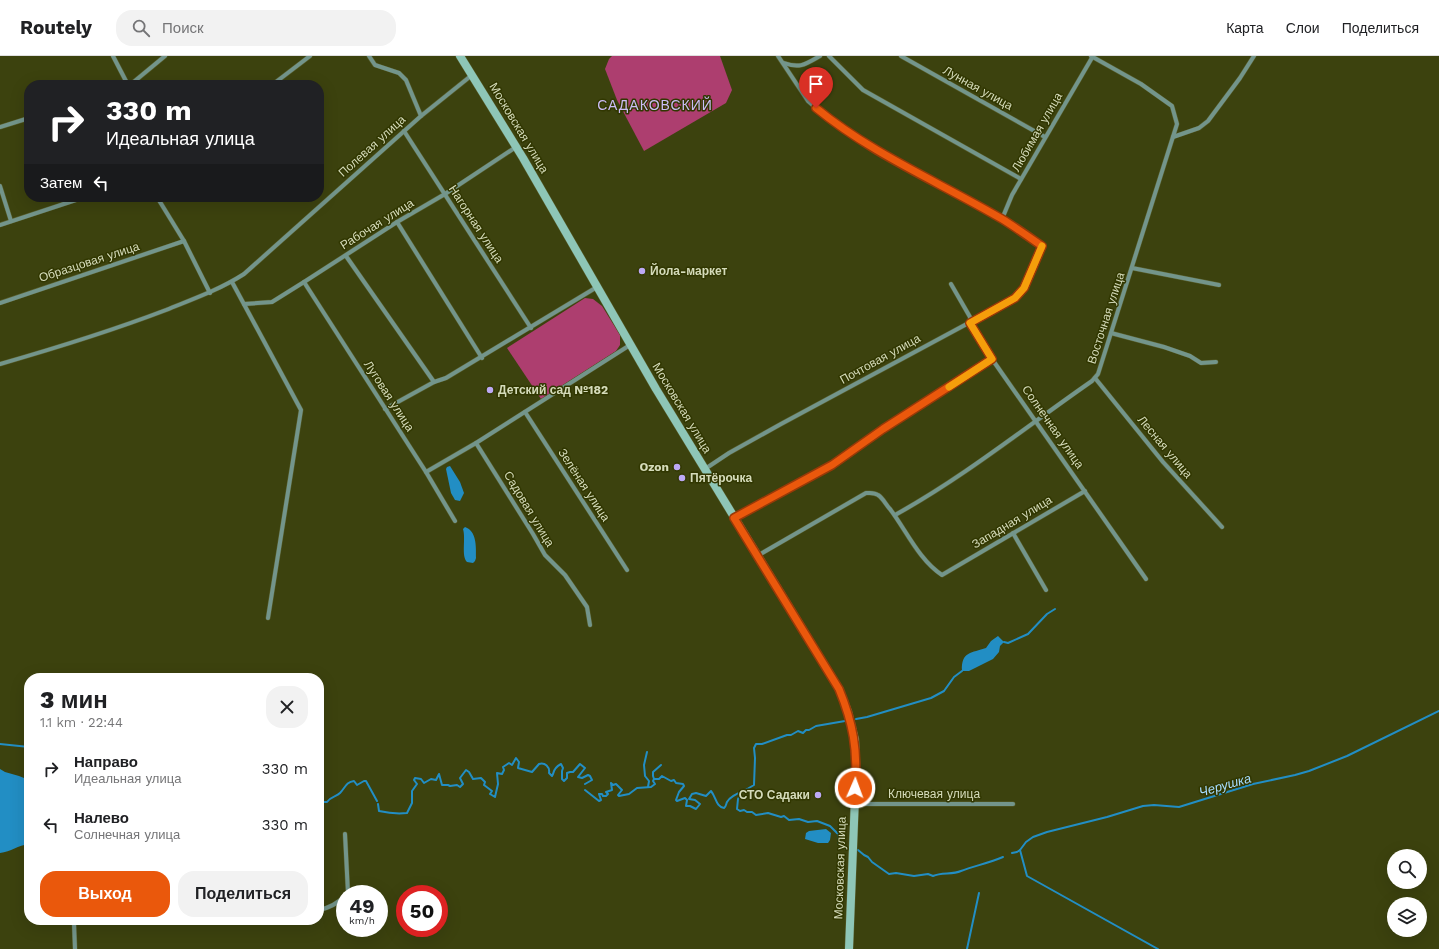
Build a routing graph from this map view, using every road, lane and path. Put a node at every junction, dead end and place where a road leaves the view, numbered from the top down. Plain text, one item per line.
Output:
1 (113, 56) edge
2 (165, 56) edge
3 (310, 56) edge
4 (369, 56) edge
5 (460, 56) edge
6 (778, 56) edge
7 (820, 56) edge
8 (829, 56) edge
9 (901, 56) edge
10 (1092, 56) edge
11 (1254, 56) edge
12 (782, 62) junction
13 (472, 75) junction
14 (126, 80) edge
15 (135, 80) edge
16 (279, 80) edge
17 (420, 116) junction
18 (24, 120) edge
19 (0, 128) edge
20 (404, 131) junction
21 (1045, 137) junction
22 (1173, 137) junction
23 (516, 147) junction
24 (1021, 180) junction
25 (0, 186) edge
26 (445, 194) junction
27 (70, 202) edge
28 (160, 202) edge
29 (1002, 219) junction
30 (12, 221) junction
31 (397, 222) junction
32 (0, 225) edge
33 (184, 241) junction
34 (346, 256) junction
35 (1132, 268) junction
36 (232, 282) junction
37 (304, 282) junction
38 (951, 284) dead end
39 (1219, 286) dead end
40 (597, 287) junction
41 (210, 293) junction
42 (0, 303) edge
43 (244, 304) junction
44 (970, 323) junction
45 (531, 328) junction
46 (1111, 333) junction
47 (630, 345) junction
48 (482, 358) junction
49 (992, 359) junction
50 (1216, 362) dead end
51 (0, 364) edge
52 (1095, 378) junction
53 (434, 382) junction
54 (385, 409) junction
55 (525, 412) junction
56 (1036, 421) junction
57 (476, 443) junction
58 (705, 470) junction
59 (426, 472) junction
60 (1085, 491) junction
61 (895, 515) junction
62 (734, 518) junction
63 (455, 521) dead end
64 (1222, 527) dead end
65 (1013, 533) junction
66 (757, 556) junction
67 (627, 570) dead end
68 (1146, 579) dead end
69 (1046, 590) dead end
70 (268, 618) dead end
71 (590, 625) dead end
72 (854, 804) junction
73 (1013, 804) dead end
74 (345, 834) dead end
75 (348, 885) edge
76 (336, 903) edge
77 (324, 909) edge
78 (74, 925) edge
79 (75, 949) edge
80 (849, 949) edge

1 - 14 street
2 - 15 street
3 - 16 street
4 - 17 street
5 - 13 main road, Московская улица
6 - 12 street
7 - 12 street
8 - 24 street
9 - 21 street, Лунная улица
10 - 21 street, Любимая улица
10 - 22 street, Восточная улица
11 - 22 street
12 - 29 street
13 - 17 street, Полевая улица
13 - 23 main road, Московская улица
17 - 20 street, Полевая улица
18 - 19 street
20 - 26 street, Нагорная улица
20 - 36 street, Полевая улица
21 - 24 street, Любимая улица
22 - 35 street, Восточная улица
23 - 26 street, Рабочая улица
23 - 40 main road, Московская улица
24 - 29 street, Любимая улица
25 - 30 street
26 - 31 street, Рабочая улица
26 - 45 street, Нагорная улица
27 - 30 street
28 - 33 street
29 - 44 street, Почтовая улица
30 - 32 street
31 - 34 street, Рабочая улица
31 - 48 street
33 - 41 street
33 - 42 street, Образцовая улица
34 - 37 street, Рабочая улица
34 - 53 street
35 - 39 street
35 - 46 street, Восточная улица
36 - 41 street, Полевая улица
36 - 43 street
37 - 43 street, Рабочая улица
37 - 54 street, Луговая улица
38 - 44 street, Солнечная улица
40 - 45 street
40 - 47 main road, Московская улица
41 - 51 street, Полевая улица
43 - 70 street
44 - 49 street, Солнечная улица
44 - 58 street, Почтовая улица
45 - 48 street
46 - 50 street
46 - 52 street, Восточная улица
47 - 55 street
47 - 58 main road, Московская улица
48 - 53 street
49 - 56 street, Солнечная улица
49 - 62 street
52 - 56 street, Восточная улица
52 - 64 street, Лесная улица
53 - 54 street
54 - 59 street, Луговая улица
55 - 57 street
55 - 67 street, Зелёная улица
56 - 60 street, Солнечная улица
56 - 61 street, Восточная улица
57 - 59 street
57 - 71 street, Садовая улица
58 - 62 main road, Московская улица
59 - 63 street, Луговая улица
60 - 65 street, Западная улица
60 - 68 street, Солнечная улица
61 - 65 street, Западная улица
61 - 66 street
62 - 66 main road, Московская улица
65 - 69 street
66 - 72 main road, Московская улица
72 - 73 street, Ключевая улица
72 - 80 main road, Московская улица
74 - 75 street
76 - 77 street
78 - 79 street

